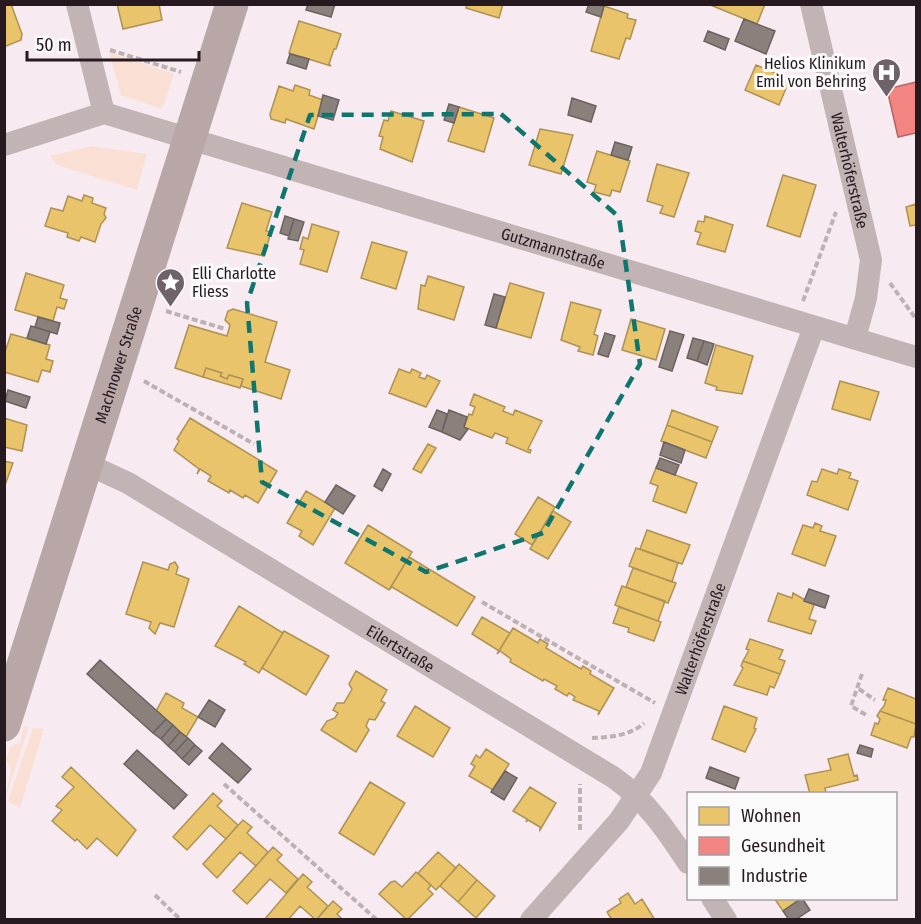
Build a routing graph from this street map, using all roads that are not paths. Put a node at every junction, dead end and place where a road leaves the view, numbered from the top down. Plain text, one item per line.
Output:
1 (77, 4) edge
2 (232, 4) edge
3 (811, 4) edge
4 (104, 113) junction
5 (189, 139) junction
6 (4, 144) edge
7 (814, 327) junction
8 (855, 338) junction
9 (916, 357) edge
10 (87, 464) junction
11 (4, 725) edge
12 (637, 796) junction
13 (687, 862) edge
14 (713, 900) edge
15 (531, 920) edge
16 (726, 920) edge

1 - 4 street
2 - 5 main road, Machnower Straße
3 - 8 street, Walterhöferstraße
4 - 5 street, Gutzmannstraße
4 - 6 street
5 - 7 street, Gutzmannstraße
5 - 10 main road, Machnower Straße
7 - 8 street, Gutzmannstraße
7 - 12 street, Walterhöferstraße
8 - 9 street, Gutzmannstraße
10 - 11 main road, Machnower Straße
10 - 12 street, Eilertstraße
12 - 13 street, Eilertstraße
12 - 15 street, Walterhöferstraße
14 - 16 street

